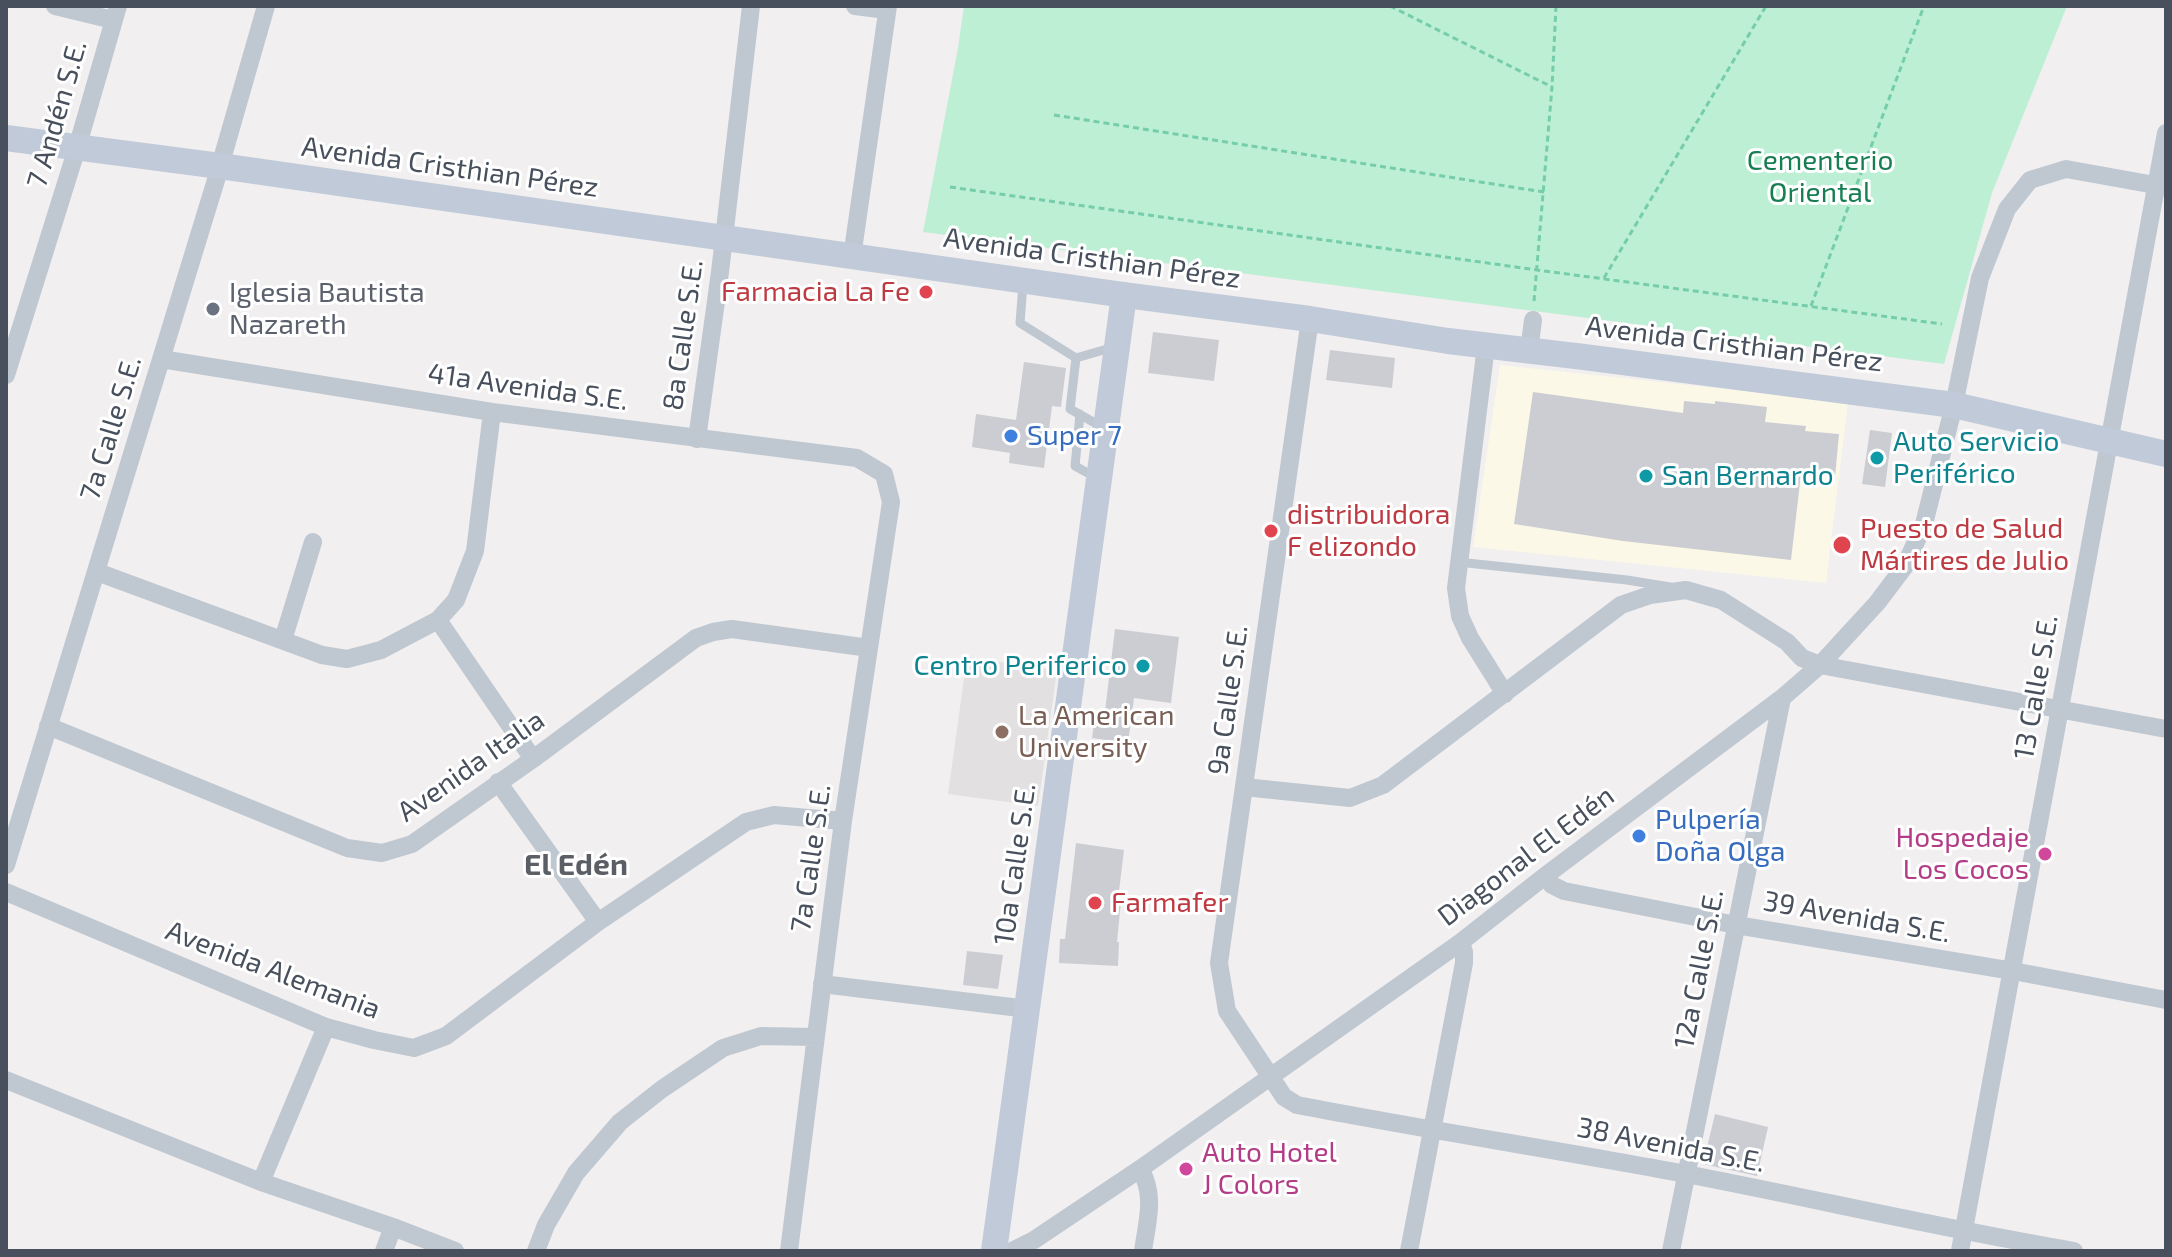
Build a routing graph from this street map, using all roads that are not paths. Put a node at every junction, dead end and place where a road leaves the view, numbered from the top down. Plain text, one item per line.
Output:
1 (55, 6) edge
2 (266, 6) edge
3 (751, 6) edge
4 (855, 6) edge
5 (887, 8) edge
6 (115, 13) edge
7 (2166, 133) edge
8 (6, 138) edge
9 (77, 148) junction
10 (220, 166) junction
11 (2161, 186) edge
12 (724, 238) junction
13 (852, 257) junction
14 (1024, 281) junction
15 (1124, 295) junction
16 (1310, 319) junction
17 (1533, 320) road end
18 (1117, 346) junction
19 (1486, 346) junction
20 (1529, 351) junction
21 (1076, 358) junction
22 (161, 359) junction
23 (6, 375) edge
24 (1954, 405) junction
25 (492, 412) junction
26 (1080, 414) junction
27 (1106, 429) junction
28 (697, 439) junction
29 (2110, 441) junction
30 (2166, 454) edge
31 (884, 474) joint
32 (1099, 479) junction
33 (313, 542) dead end
34 (1458, 562) junction
35 (97, 572) junction
36 (1686, 590) junction
37 (438, 620) junction
38 (283, 640) junction
39 (869, 648) junction
40 (1820, 665) junction
41 (1505, 694) junction
42 (1782, 698) junction
43 (2060, 711) junction
44 (48, 726) junction
45 (2166, 729) edge
46 (533, 759) junction
47 (498, 782) junction
48 (1244, 787) junction
49 (843, 821) junction
50 (6, 865) edge
51 (1545, 876) junction
52 (6, 892) edge
53 (598, 922) junction
54 (1736, 925) junction
55 (1461, 942) junction
56 (2013, 971) junction
57 (822, 984) junction
58 (2166, 1000) edge
59 (1028, 1009) junction
60 (326, 1027) junction
61 (815, 1037) junction
62 (1270, 1076) junction
63 (6, 1080) edge
64 (1433, 1131) junction
65 (1140, 1169) junction
66 (1687, 1174) junction
67 (261, 1182) junction
68 (393, 1227) junction
69 (1965, 1230) junction
70 (384, 1251) edge
71 (455, 1251) edge
72 (536, 1251) edge
73 (789, 1251) edge
74 (994, 1251) edge
75 (1012, 1251) edge
76 (1143, 1251) edge
77 (1409, 1251) edge
78 (1671, 1251) edge
79 (1960, 1251) edge
80 (2074, 1251) edge

1 - 6 street
2 - 10 street, 7a Calle S.E.
3 - 12 street, 8a Calle S.E.
4 - 5 street
5 - 13 street
6 - 9 street, 7 Andén S.E.
7 - 11 street, 13 Calle S.E.
8 - 9 street, Avenida Cristhian Pérez
9 - 10 street, Avenida Cristhian Pérez
9 - 23 street, 7 Andén S.E.
10 - 12 street, Avenida Cristhian Pérez
10 - 22 street, 7a Calle S.E.
11 - 24 street, Diagonal El Edén
11 - 29 street, 13 Calle S.E.
12 - 13 street, Avenida Cristhian Pérez
12 - 28 street, 8a Calle S.E.
13 - 14 street, Avenida Cristhian Pérez
14 - 15 street, Avenida Cristhian Pérez
14 - 21 lane
15 - 16 street, Avenida Cristhian Pérez
15 - 18 street, 10a Calle S.E.
16 - 19 street, Avenida Cristhian Pérez
16 - 48 street, 9a Calle S.E.
17 - 20 street
18 - 21 lane
18 - 27 street, 10a Calle S.E.
19 - 20 street, Avenida Cristhian Pérez
19 - 34 street
20 - 24 street, Avenida Cristhian Pérez
21 - 26 lane
22 - 25 street, 41a Avenida S.E.
22 - 35 street, 7a Calle S.E.
24 - 29 street, Avenida Cristhian Pérez
24 - 40 street, Diagonal El Edén
25 - 28 street, 41a Avenida S.E.
25 - 37 street
26 - 27 lane
26 - 32 lane
27 - 32 street, 10a Calle S.E.
28 - 31 street, 41a Avenida S.E.
29 - 30 street, Avenida Cristhian Pérez
29 - 43 street, 13 Calle S.E.
31 - 39 street, 7a Calle S.E.
32 - 59 street, 10a Calle S.E.
33 - 38 street
34 - 36 lane
34 - 41 street
35 - 38 street
35 - 44 street, 7a Calle S.E.
36 - 40 street
36 - 41 street
37 - 38 street
37 - 46 street
39 - 46 street, Avenida Italia
39 - 49 street, 7a Calle S.E.
40 - 42 street, Diagonal El Edén
40 - 43 street
41 - 48 street
42 - 51 street, Diagonal El Edén
42 - 54 street, 12a Calle S.E.
43 - 45 street
43 - 56 street, 13 Calle S.E.
44 - 47 street, Avenida Italia
44 - 50 street, 7a Calle S.E.
46 - 47 street, Avenida Italia
47 - 53 street
48 - 62 street, 9a Calle S.E.
49 - 53 street, Avenida Alemania
49 - 57 street, 7a Calle S.E.
51 - 54 street, 39 Avenida S.E.
51 - 55 street, Diagonal El Edén
52 - 60 street, Avenida Alemania
53 - 60 street, Avenida Alemania
54 - 56 street, 39 Avenida S.E.
54 - 66 street, 12a Calle S.E.
55 - 62 street, Diagonal El Edén
55 - 64 street
56 - 58 street, 39 Avenida S.E.
56 - 69 street, 13 Calle S.E.
57 - 59 street
57 - 61 street, 7a Calle S.E.
59 - 74 street, 10a Calle S.E.
60 - 67 street
61 - 72 street
61 - 73 street, 7a Calle S.E.
62 - 64 street, 38 Avenida S.E.
62 - 65 street, Diagonal El Edén
63 - 67 street
64 - 66 street, 38 Avenida S.E.
64 - 77 street
65 - 75 street, Diagonal El Edén
65 - 76 street
66 - 69 street, 38 Avenida S.E.
66 - 78 street, 12a Calle S.E.
67 - 68 street
68 - 70 street
68 - 71 street
69 - 79 street, 13 Calle S.E.
69 - 80 street, 38 Avenida S.E.

